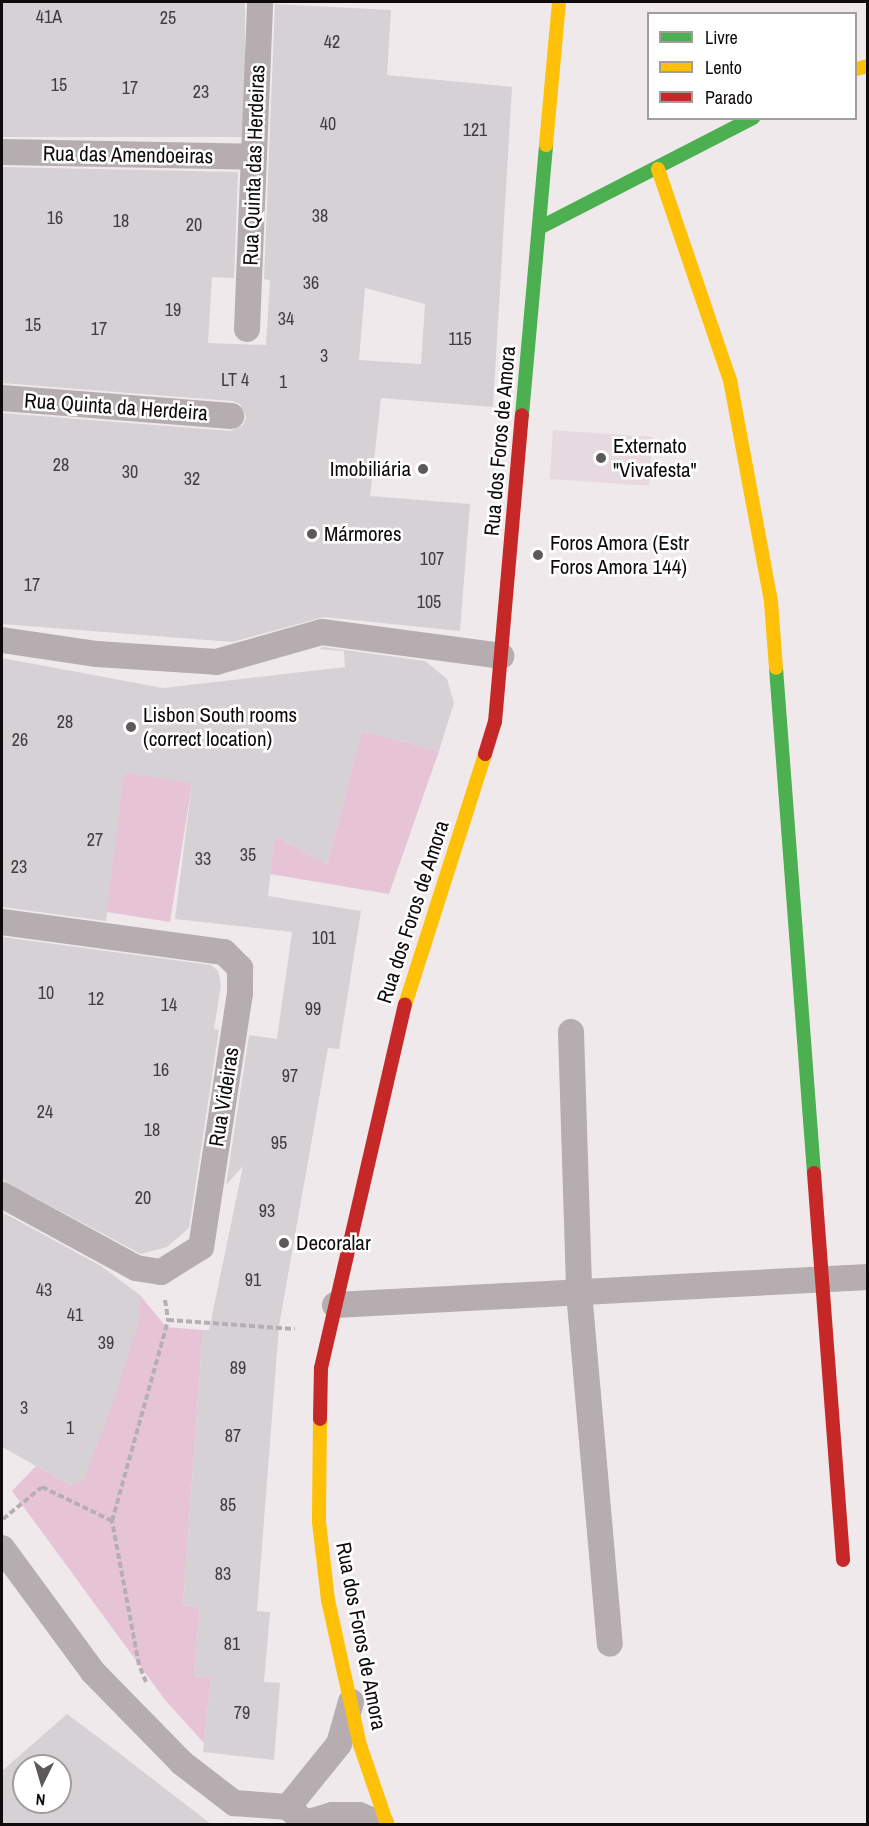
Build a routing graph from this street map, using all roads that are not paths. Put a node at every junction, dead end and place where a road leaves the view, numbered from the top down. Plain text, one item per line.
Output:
1 (260, 2) edge
2 (559, 2) edge
3 (749, 120) edge
4 (2, 152) edge
5 (254, 157) junction
6 (658, 169) junction
7 (539, 228) junction
8 (247, 329) dead end
9 (2, 398) edge
10 (231, 416) dead end
11 (2, 640) edge
12 (501, 656) junction
13 (2, 922) edge
14 (571, 1032) dead end
15 (2, 1195) edge
16 (867, 1277) edge
17 (820, 1279) junction
18 (579, 1292) junction
19 (335, 1305) junction
20 (2, 1548) edge
21 (843, 1560) dead end
22 (610, 1644) dead end
23 (351, 1702) junction
24 (300, 1818) edge
25 (382, 1821) edge

1 - 5 street, Rua Quinta das Herdeiras
2 - 7 main road, Rua dos Foros de Amora
3 - 6 main road
4 - 5 street, Rua das Amendoeiras
5 - 8 street, Rua Quinta das Herdeiras
6 - 7 main road
6 - 17 main road
7 - 12 main road, Rua dos Foros de Amora
9 - 10 street, Rua Quinta da Herdeira
11 - 12 street
12 - 19 main road, Rua dos Foros de Amora
13 - 15 street, Rua Videiras
14 - 18 street
16 - 17 street
17 - 18 street
17 - 21 main road
18 - 19 street
18 - 22 street
19 - 23 main road, Rua dos Foros de Amora
20 - 24 street
23 - 24 street
23 - 25 main road, Rua dos Foros de Amora
24 - 25 street

